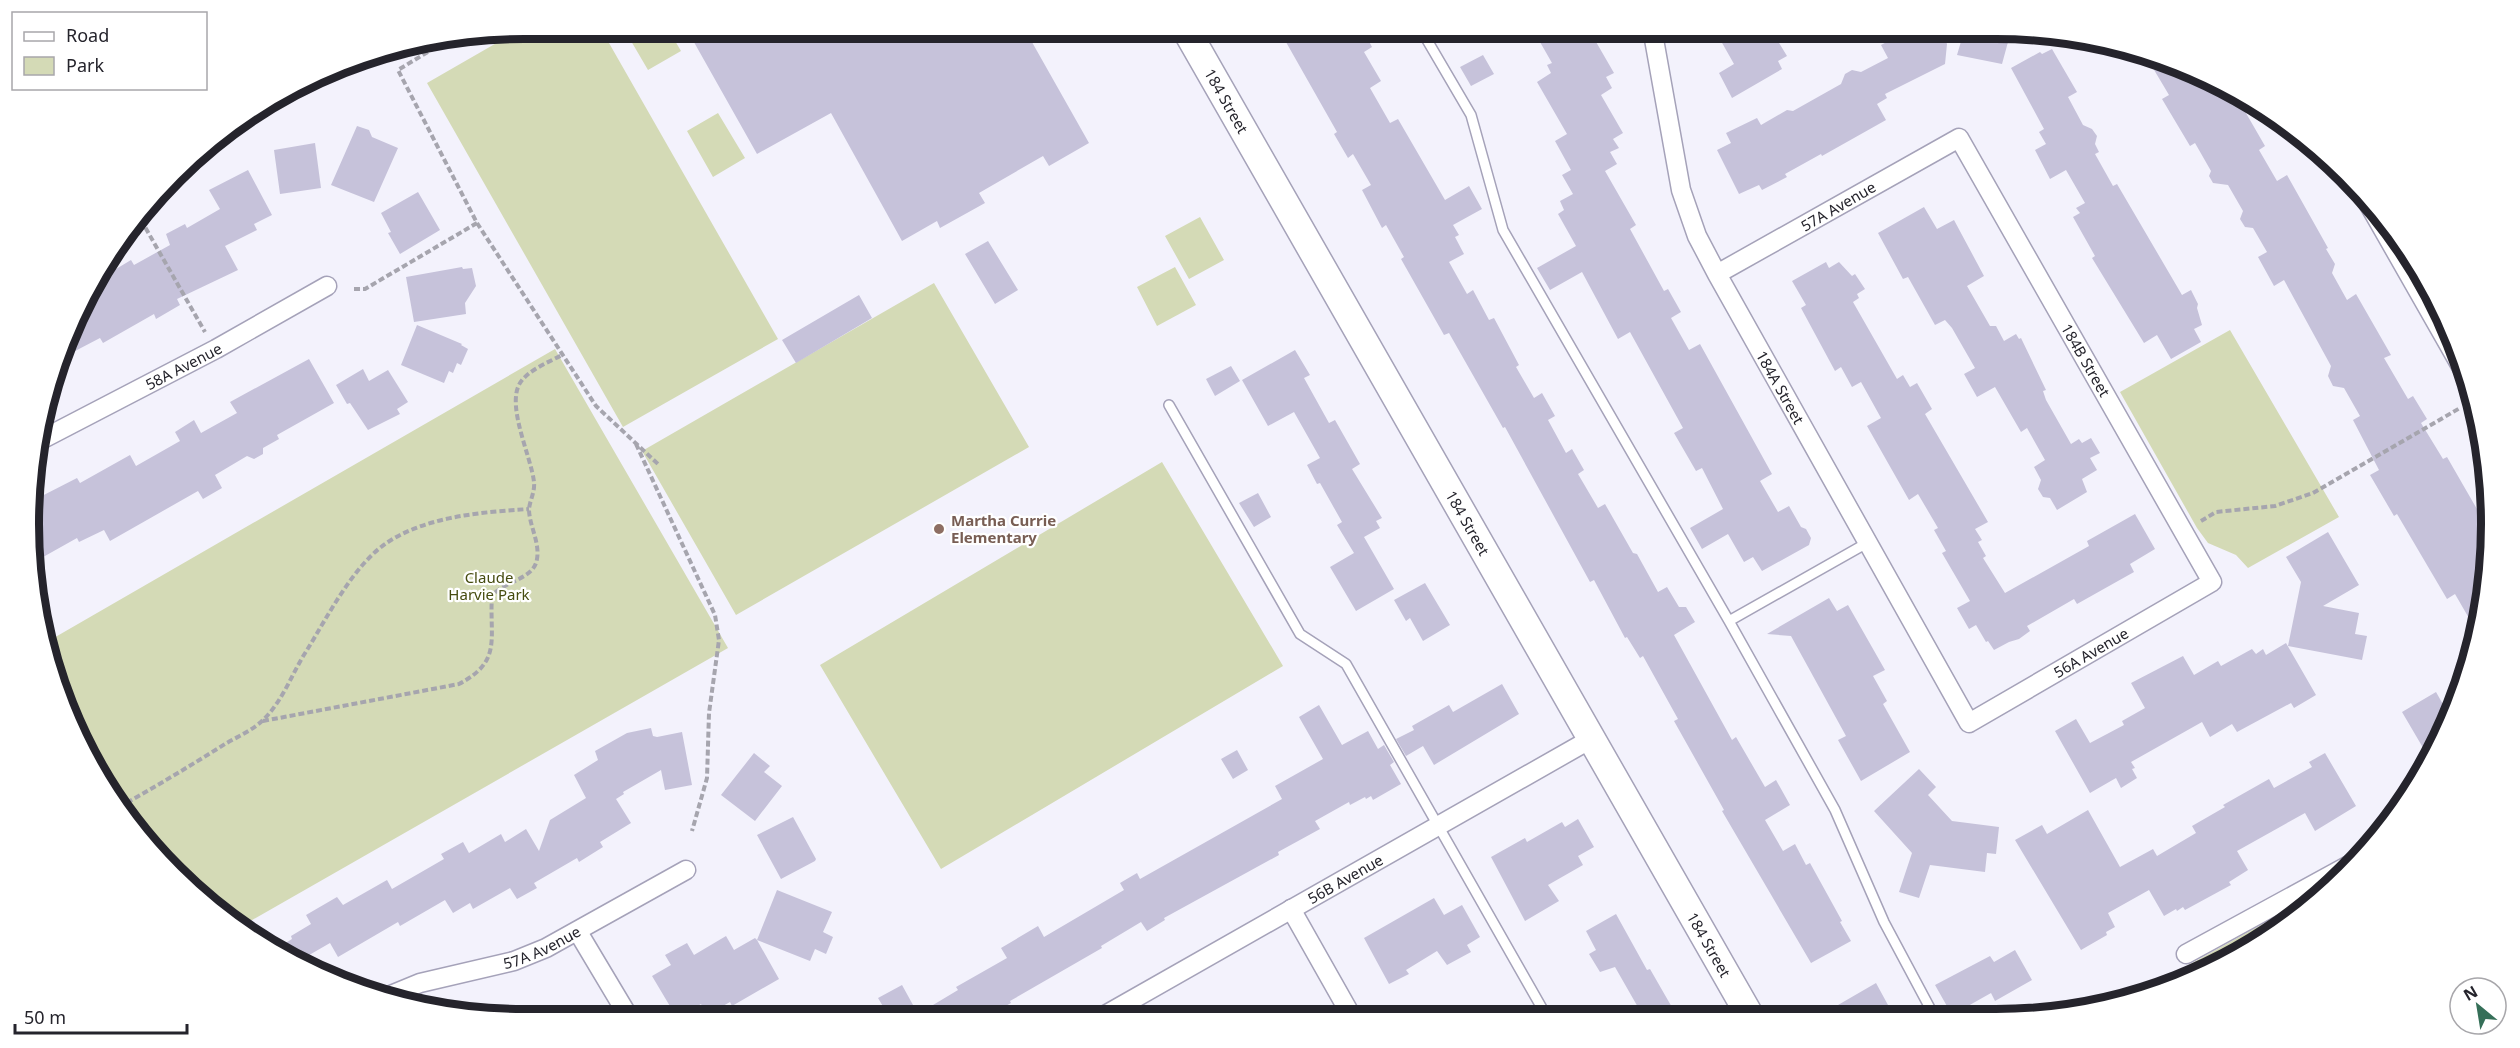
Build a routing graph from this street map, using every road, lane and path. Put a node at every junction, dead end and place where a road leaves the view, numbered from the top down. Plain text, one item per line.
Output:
1 (1191, 39) edge
2 (1426, 39) edge
3 (1654, 39) edge
4 (436, 47) edge
5 (1959, 138) joint
6 (143, 224) edge
7 (477, 224) junction
8 (2391, 244) edge
9 (1717, 274) junction
10 (327, 286) dead end
11 (354, 289) dead end
12 (2441, 330) edge
13 (207, 336) dead end
14 (562, 355) junction
15 (1169, 405) dead end
16 (2460, 408) dead end
17 (47, 437) edge
18 (636, 444) junction
19 (659, 465) dead end
20 (529, 508) junction
21 (2200, 521) dead end
22 (1867, 543) junction
23 (2212, 582) joint
24 (1729, 621) junction
25 (263, 721) junction
26 (1969, 723) joint
27 (1592, 739) junction
28 (127, 802) edge
29 (1437, 825) junction
30 (692, 831) dead end
31 (686, 870) dead end
32 (2330, 875) edge
33 (1291, 909) junction
34 (578, 932) junction
35 (2186, 954) dead end
36 (398, 992) edge
37 (624, 1009) edge
38 (1116, 1009) edge
39 (1347, 1009) edge
40 (1542, 1009) edge
41 (1746, 1009) edge
42 (1930, 1009) edge

1 - 27 main road, 184 Street
2 - 24 lane
3 - 9 street, 184A Street
4 - 7 path
5 - 9 street, 57A Avenue
5 - 23 street, 184B Street
6 - 13 path
7 - 11 path
7 - 14 path
8 - 12 street
9 - 22 street, 184A Street
10 - 17 street, 58A Avenue
14 - 18 path
14 - 20 path
15 - 29 lane
16 - 21 path
18 - 19 path
18 - 30 path
20 - 25 path
20 - 25 path
22 - 24 lane
22 - 26 street, 184A Street
23 - 26 street, 56A Avenue
24 - 42 lane
25 - 28 path
27 - 29 street, 56B Avenue
27 - 41 main road, 184 Street
29 - 33 street, 56B Avenue
29 - 40 lane
31 - 34 street, 57A Avenue
32 - 35 street
33 - 38 street, 56B Avenue
33 - 39 street
34 - 36 street, 57A Avenue
34 - 37 street

